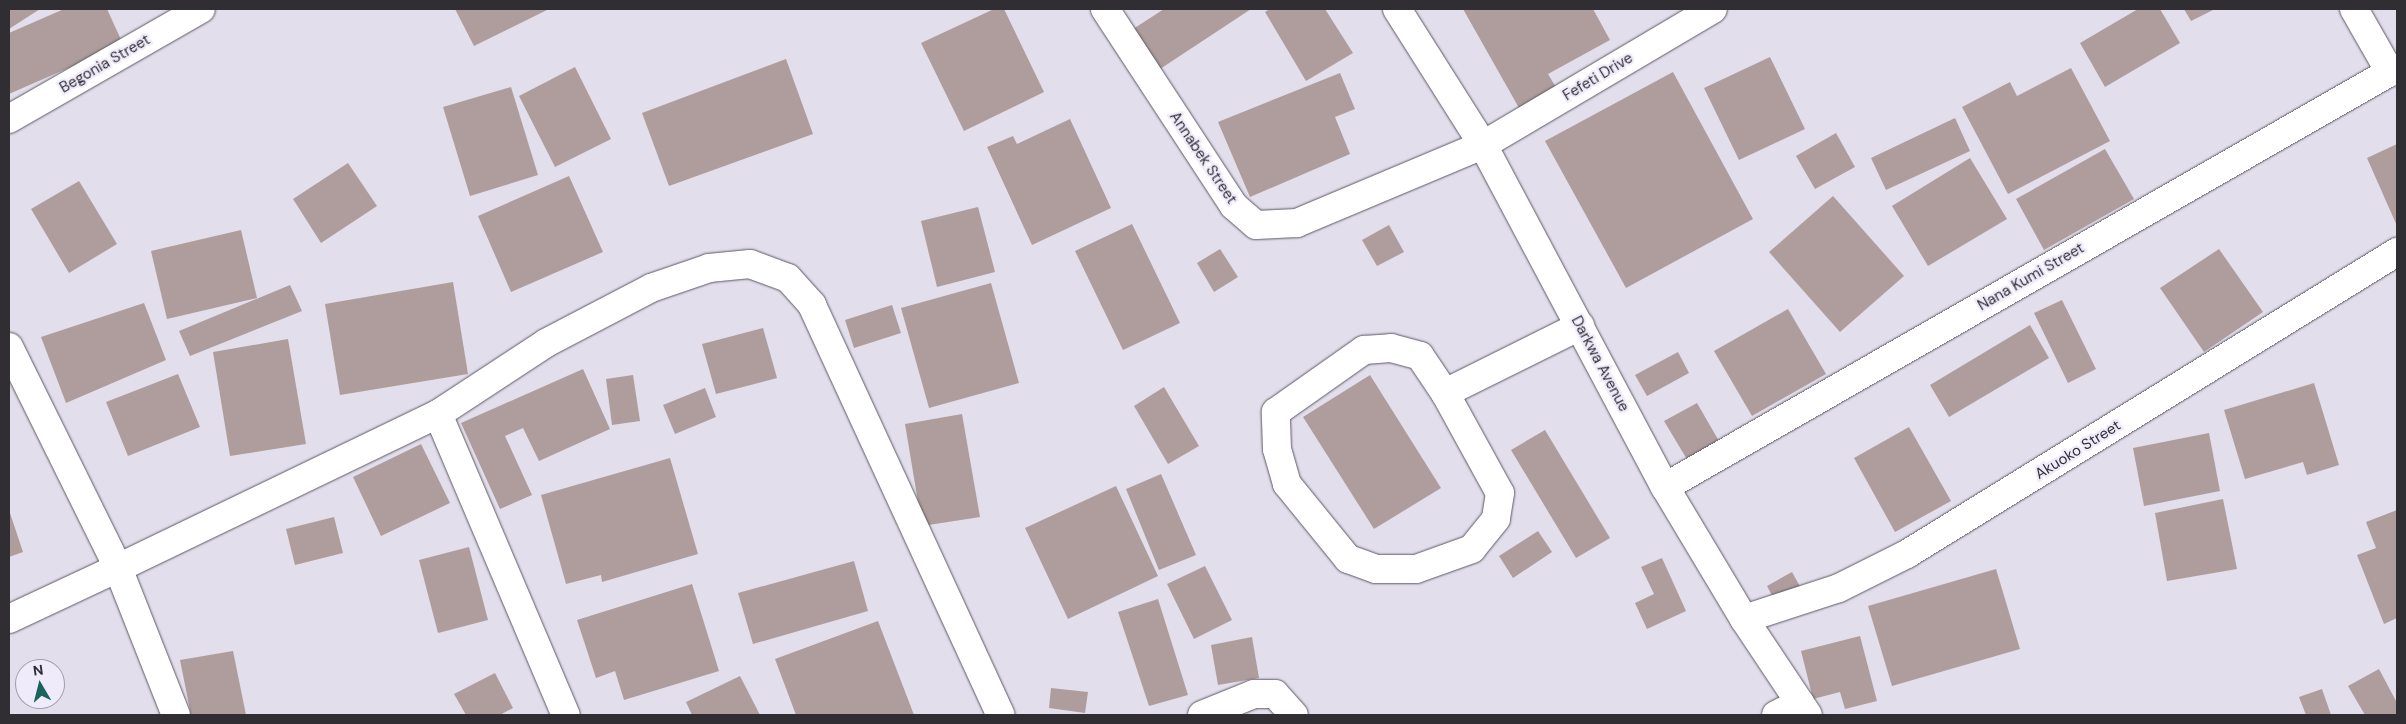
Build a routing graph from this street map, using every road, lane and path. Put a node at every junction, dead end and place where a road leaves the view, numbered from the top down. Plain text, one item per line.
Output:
1 (201, 9) edge
2 (1105, 9) edge
3 (1398, 9) edge
4 (1713, 9) edge
5 (2354, 9) edge
6 (162, 18) edge
7 (2394, 70) edge
8 (9, 120) edge
9 (1483, 144) junction
10 (2397, 252) edge
11 (1580, 326) junction
12 (9, 347) edge
13 (1445, 393) junction
14 (438, 414) junction
15 (1665, 487) junction
16 (118, 568) junction
17 (9, 619) edge
18 (1744, 619) junction
19 (1804, 709) edge
20 (176, 715) edge
21 (566, 715) edge
22 (1001, 715) edge
23 (1202, 715) edge
24 (1294, 715) edge
25 (1776, 715) edge

1 - 6 street, Begonia Street
2 - 9 street, Annabek Street
3 - 9 street, Darkwa Avenue
4 - 9 street, Fefeti Drive
5 - 7 street
6 - 8 street, Begonia Street
7 - 15 street, Nana Kumi Street
9 - 11 street, Darkwa Avenue
10 - 18 street, Akuoko Street
11 - 13 street
11 - 15 street, Darkwa Avenue
12 - 16 street
13 - 13 street
14 - 16 street
14 - 21 street
14 - 22 street
15 - 18 street, Darkwa Avenue
16 - 17 street
16 - 20 street
18 - 19 street, Darkwa Avenue
19 - 25 street
23 - 24 street

